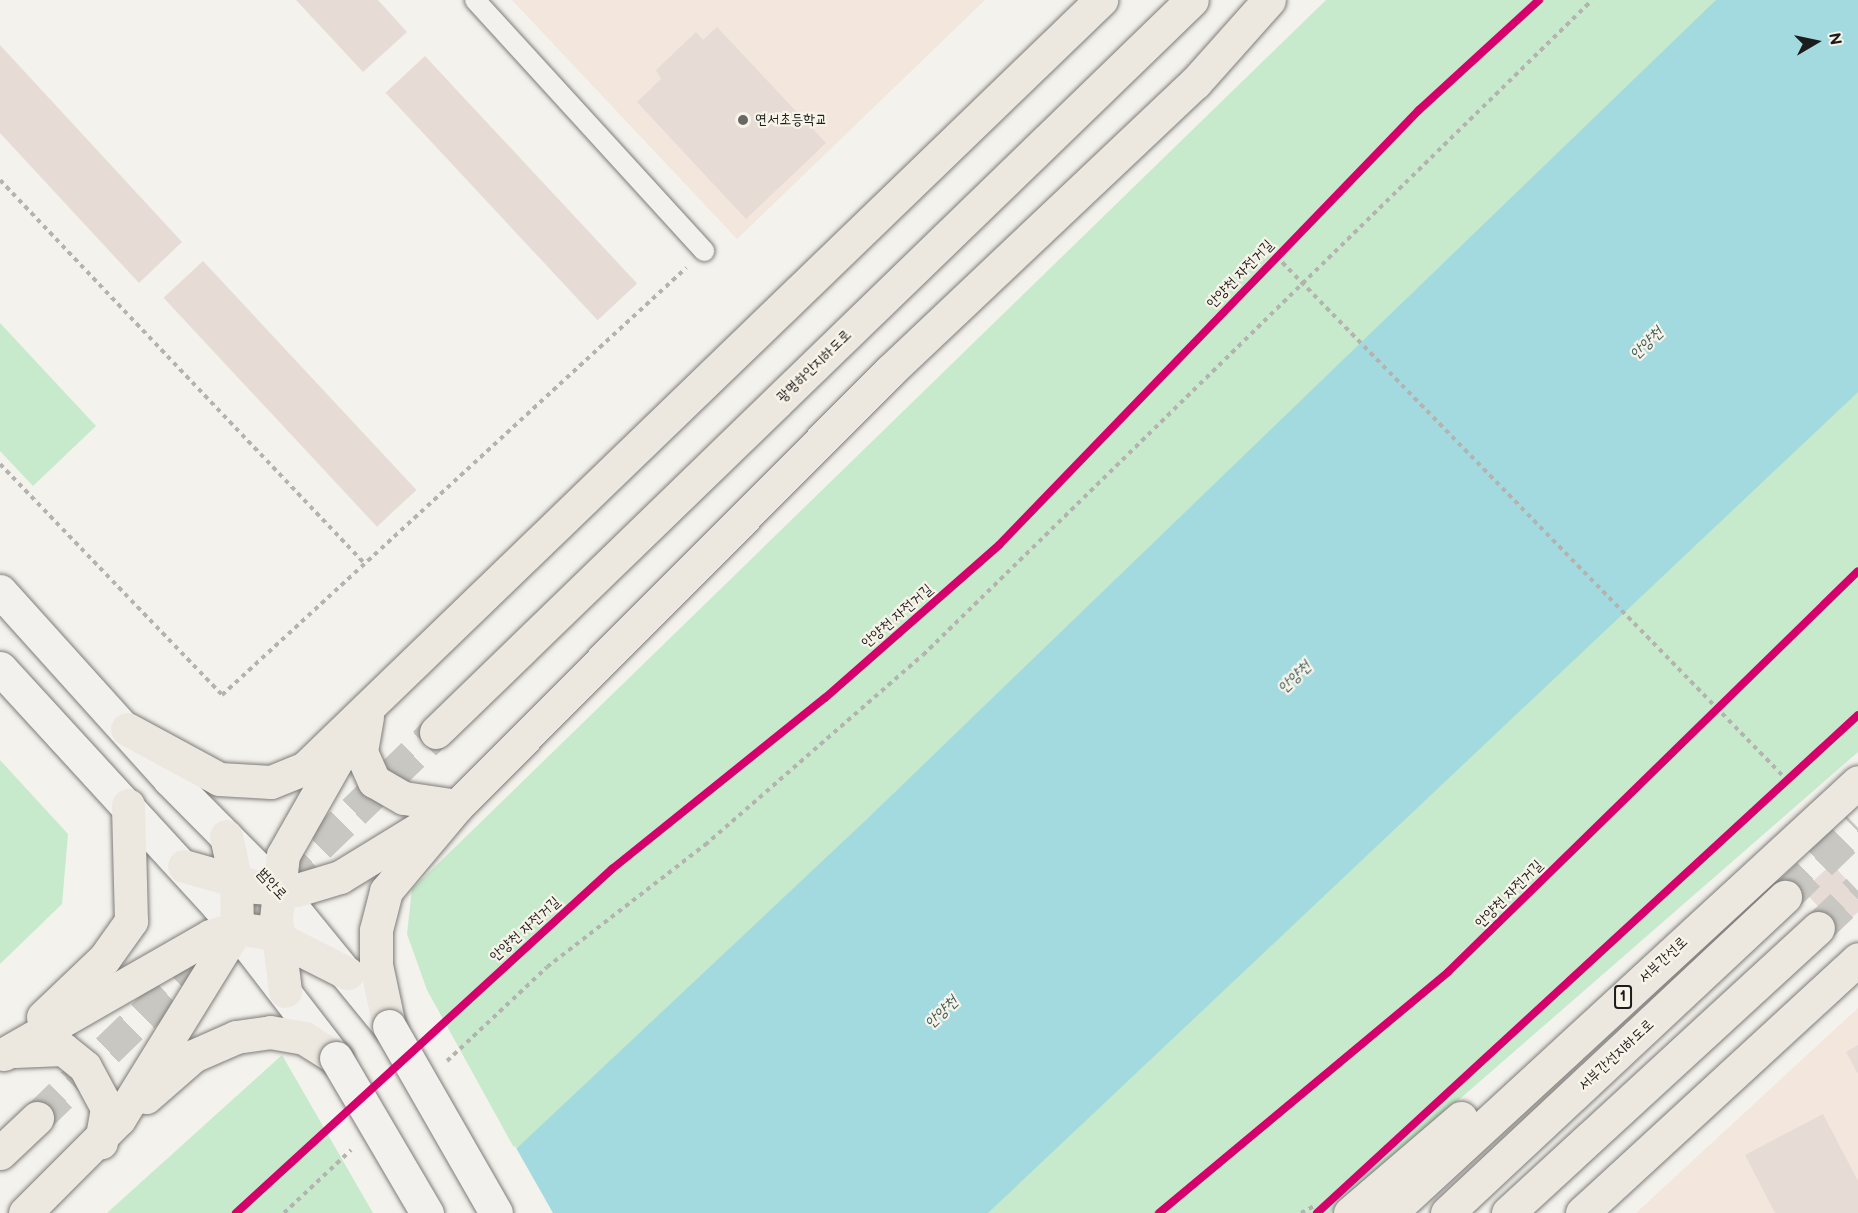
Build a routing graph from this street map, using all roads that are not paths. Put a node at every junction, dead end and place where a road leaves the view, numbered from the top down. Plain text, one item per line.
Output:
1 (476, 0) edge
2 (1101, 0) edge
3 (1192, 0) edge
4 (1269, 0) edge
5 (704, 251) road end
6 (0, 591) edge
7 (0, 669) edge
8 (370, 707) junction
9 (127, 729) junction
10 (436, 732) tunnel mouth
11 (1858, 782) edge
12 (129, 805) junction
13 (457, 806) junction
14 (226, 836) junction
15 (184, 866) junction
16 (236, 881) junction
17 (278, 889) junction
18 (1785, 897) tunnel mouth
19 (1709, 917) junction
20 (237, 928) junction
21 (1818, 928) tunnel mouth
22 (279, 938) junction
23 (1858, 959) edge
24 (348, 973) junction
25 (285, 991) junction
26 (389, 1026) junction
27 (2, 1056) edge
28 (336, 1058) junction
29 (37, 1118) tunnel mouth
30 (110, 1131) junction
31 (0, 1153) edge
32 (1337, 1210) edge
33 (25, 1213) edge
34 (427, 1213) edge
35 (496, 1213) edge
36 (1390, 1213) edge
37 (1447, 1213) edge
38 (1508, 1213) edge
39 (1582, 1213) edge

1 - 5 lane
2 - 8 main road
3 - 10 main road, 광명하안지하도로
4 - 13 main road
6 - 9 main road, 범안로
7 - 12 main road
8 - 9 main road
8 - 13 main road
8 - 17 main road
9 - 14 main road, 범안로
11 - 19 main road, 서부간선로 / 1
12 - 15 main road
12 - 27 main road
13 - 17 main road
13 - 26 main road
14 - 16 main road
14 - 17 main road, 범안로
15 - 16 main road
15 - 20 main road
16 - 17 main road
16 - 20 main road
17 - 22 main road
17 - 24 main road, 범안로
18 - 37 main road, 서부간선지하도로
19 - 32 main road
19 - 36 main road, 서부간선로 / 1
20 - 22 main road
20 - 25 main road
20 - 27 main road
20 - 30 main road
21 - 38 main road
22 - 24 main road
22 - 25 main road
23 - 39 main road
24 - 26 main road, 범안로
25 - 28 main road
26 - 35 main road, 범안로, bridge
27 - 30 main road
28 - 30 main road
28 - 34 main road, bridge
29 - 31 main road
30 - 33 main road

